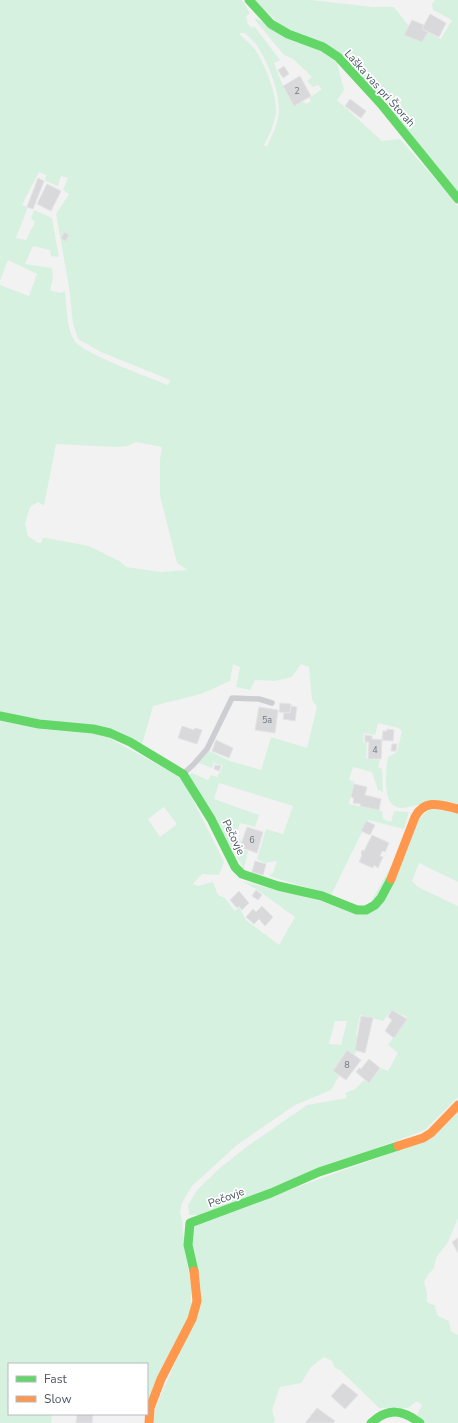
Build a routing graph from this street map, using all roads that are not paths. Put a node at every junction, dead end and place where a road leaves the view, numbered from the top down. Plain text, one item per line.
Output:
1 (249, 0) edge
2 (458, 199) edge
3 (272, 703) dead end
4 (0, 716) edge
5 (183, 774) junction
6 (458, 809) edge
7 (458, 1105) edge
8 (149, 1423) edge
9 (370, 1423) edge
10 (420, 1423) edge

1 - 2 street, Laška vas pri Štorah
3 - 5 lane
4 - 5 street, Pečovje
5 - 6 street, Pečovje
7 - 8 street, Pečovje
9 - 10 street

